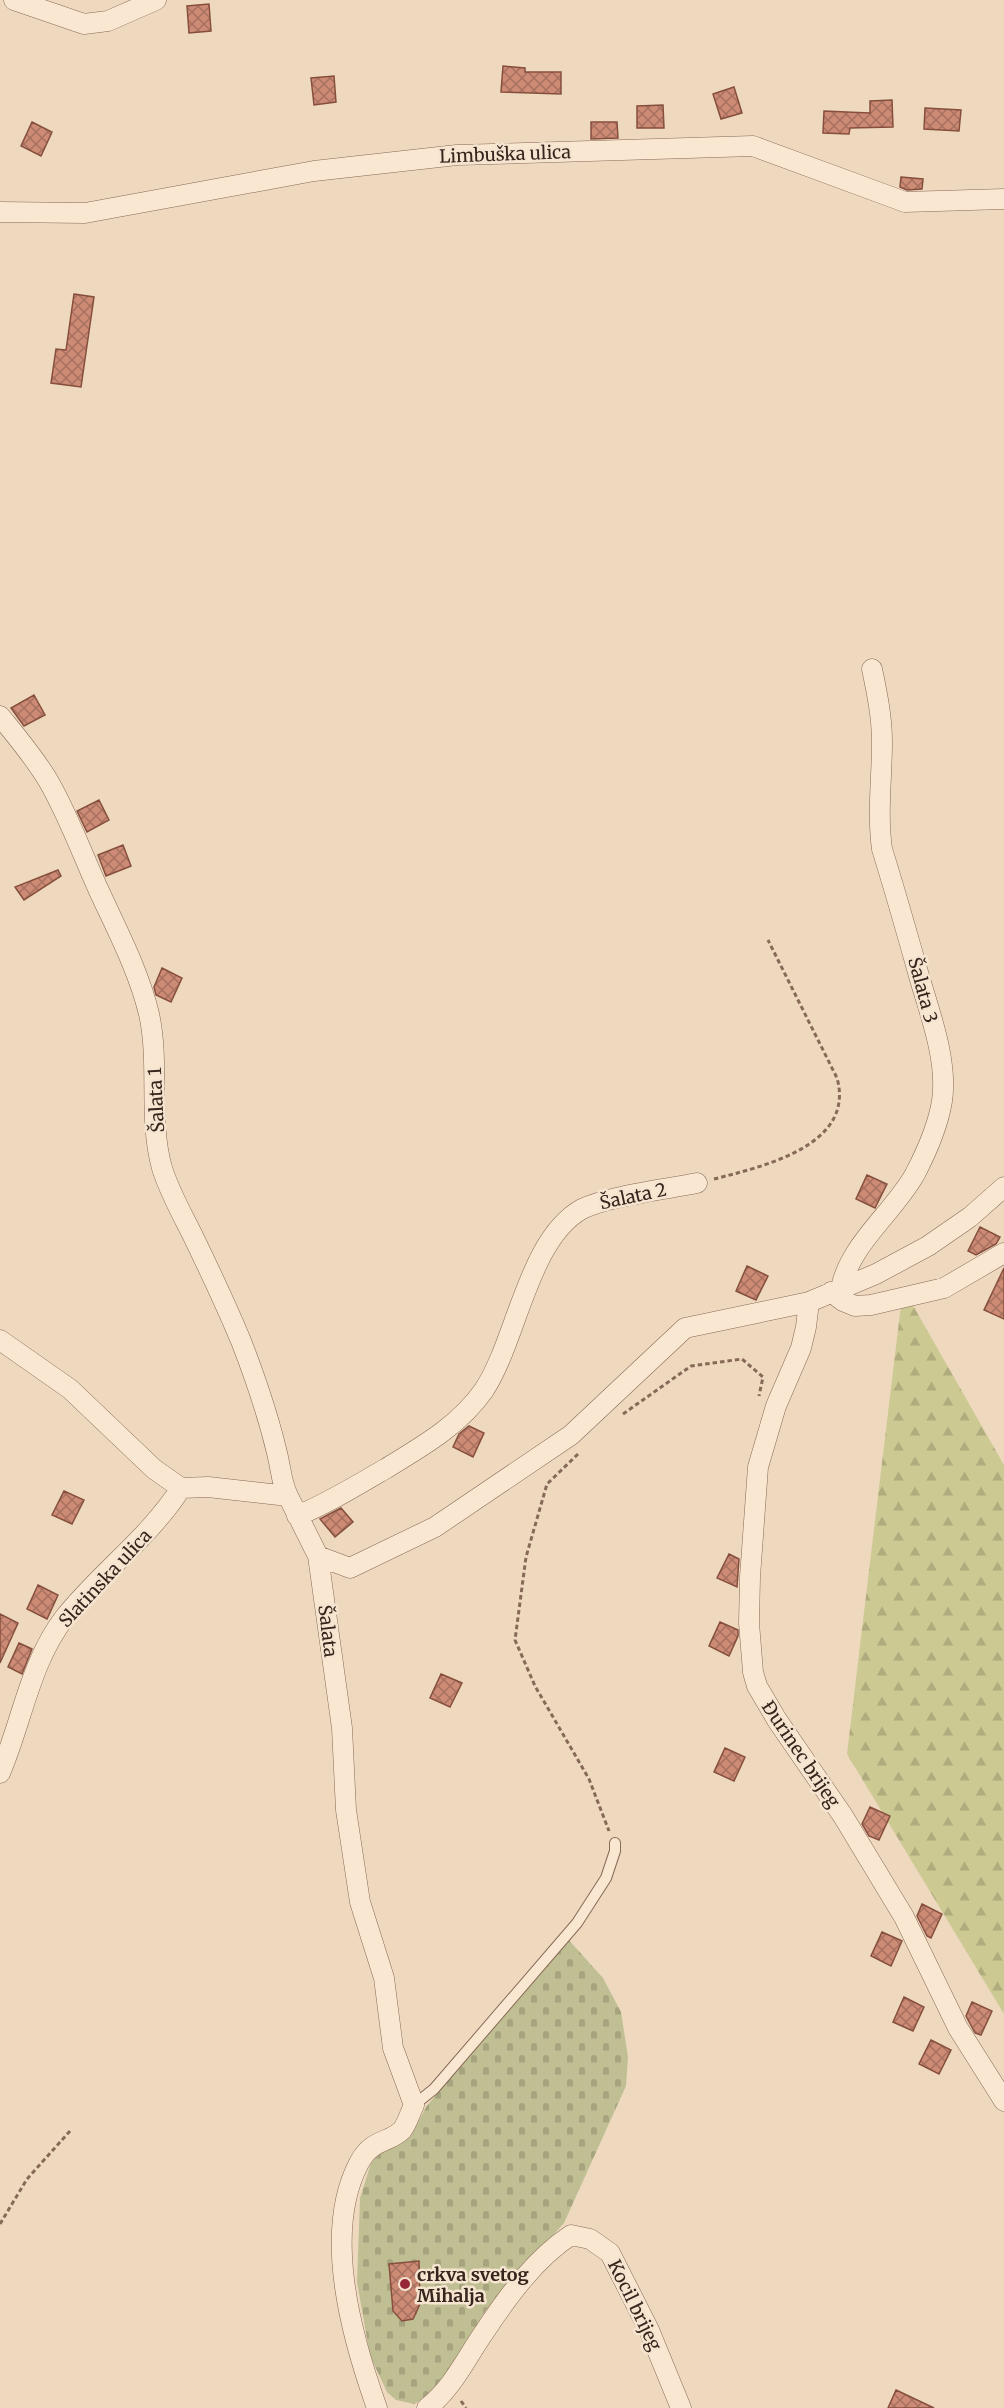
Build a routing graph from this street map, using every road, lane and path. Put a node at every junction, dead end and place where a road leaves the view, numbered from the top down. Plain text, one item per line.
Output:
1 (14, 0) edge
2 (156, 0) edge
3 (1004, 199) edge
4 (0, 212) edge
5 (872, 669) dead end
6 (0, 716) edge
7 (768, 940) dead end
8 (698, 1183) joint
9 (1004, 1187) edge
10 (1004, 1253) edge
11 (836, 1290) junction
12 (809, 1302) junction
13 (0, 1340) edge
14 (758, 1398) dead end
15 (619, 1417) dead end
16 (579, 1454) dead end
17 (180, 1488) junction
18 (288, 1496) junction
19 (297, 1516) junction
20 (318, 1556) junction
21 (0, 1773) edge
22 (615, 1844) joint
23 (1004, 2101) edge
24 (414, 2106) junction
25 (70, 2132) dead end
26 (0, 2224) edge
27 (377, 2408) edge
28 (427, 2408) edge
29 (681, 2408) edge

1 - 2 street
3 - 4 street, Limbuška ulica
5 - 11 street, Šalata 3
6 - 18 street, Šalata 1
7 - 8 path
8 - 19 street, Šalata 2
9 - 11 street
10 - 11 street
11 - 12 street
12 - 20 street
12 - 23 street, Đurinec brijeg
13 - 17 street
14 - 15 path
16 - 22 path
17 - 18 street
17 - 21 street, Slatinska ulica
18 - 19 street, Šalata
19 - 20 street, Šalata
20 - 24 street, Šalata
22 - 24 lane
24 - 27 street
25 - 26 path
28 - 29 street, Kocil brijeg

